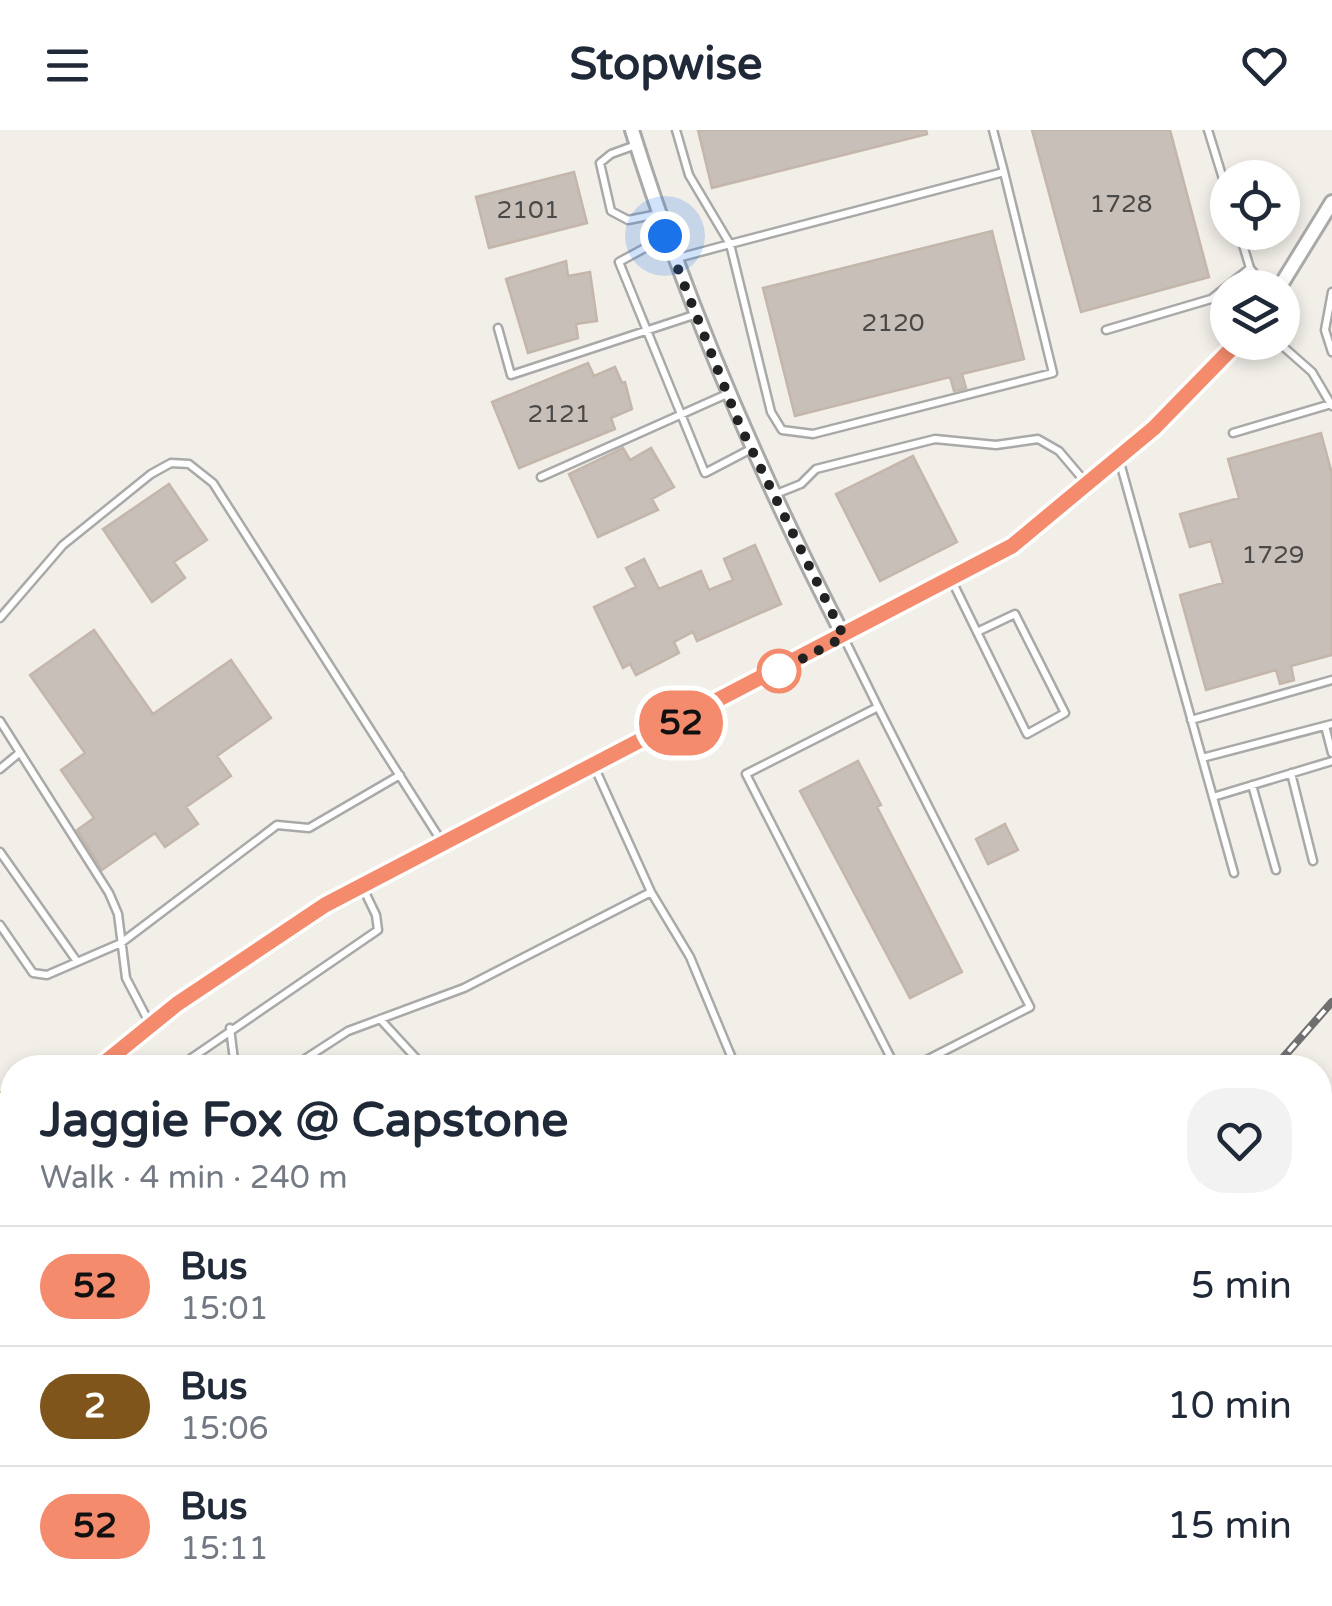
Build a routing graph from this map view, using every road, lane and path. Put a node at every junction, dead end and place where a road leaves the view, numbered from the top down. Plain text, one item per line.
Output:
1 (632, 130) edge
2 (676, 130) edge
3 (992, 130) edge
4 (1208, 130) edge
5 (636, 145) junction
6 (1217, 160) edge
7 (1004, 172) junction
8 (1332, 202) edge
9 (658, 214) junction
10 (665, 236) junction
11 (730, 244) junction
12 (1244, 250) edge
13 (673, 259) junction
14 (1250, 268) joint
15 (1290, 270) edge
16 (1332, 292) edge
17 (694, 315) junction
18 (498, 328) dead end
19 (1106, 330) dead end
20 (647, 332) junction
21 (1332, 352) edge
22 (1220, 360) edge
23 (1298, 360) edge
24 (727, 394) junction
25 (1331, 405) edge
26 (681, 414) junction
27 (1233, 432) dead end
28 (751, 449) junction
29 (1119, 458) junction
30 (540, 477) dead end
31 (1088, 485) junction
32 (773, 495) junction
33 (952, 581) junction
34 (0, 618) edge
35 (977, 632) junction
36 (844, 637) junction
37 (1332, 680) edge
38 (878, 707) junction
39 (1191, 720) junction
40 (0, 721) edge
41 (1329, 725) edge
42 (18, 754) junction
43 (1332, 757) edge
44 (1202, 758) junction
45 (594, 766) junction
46 (0, 769) edge
47 (1291, 773) junction
48 (400, 774) junction
49 (1252, 785) junction
50 (1212, 797) junction
51 (442, 843) junction
52 (0, 852) edge
53 (1314, 861) dead end
54 (1276, 870) dead end
55 (1234, 873) dead end
56 (362, 885) junction
57 (651, 892) junction
58 (0, 925) edge
59 (121, 943) junction
60 (76, 960) junction
61 (380, 1019) junction
62 (150, 1025) junction
63 (230, 1028) junction
64 (118, 1050) junction
65 (112, 1055) edge
66 (121, 1055) edge
67 (194, 1055) edge
68 (234, 1055) edge
69 (311, 1055) edge
70 (413, 1055) edge
71 (731, 1055) edge
72 (889, 1055) edge
73 (936, 1055) edge

1 - 5 street
2 - 11 lane
3 - 7 lane
4 - 6 lane
5 - 9 street
5 - 9 lane
7 - 11 lane
7 - 11 lane
8 - 15 street
9 - 10 street
10 - 13 street
10 - 20 lane
11 - 13 lane
12 - 14 lane
13 - 17 street
14 - 19 lane
16 - 21 lane
17 - 20 lane
17 - 24 street
18 - 20 lane
20 - 26 lane
22 - 29 street
23 - 25 lane
24 - 26 lane
24 - 28 street
25 - 27 lane
26 - 28 lane
26 - 30 lane
28 - 32 street
29 - 31 street
29 - 39 lane
31 - 32 lane
31 - 33 street
32 - 36 street
33 - 35 lane
33 - 36 street
34 - 48 lane
35 - 35 lane
36 - 38 lane
36 - 45 street
37 - 39 lane
38 - 72 lane
38 - 73 lane
39 - 44 lane
40 - 42 lane
41 - 43 lane
41 - 44 lane
42 - 46 lane
42 - 59 lane
43 - 47 lane
44 - 50 lane
45 - 51 street
45 - 57 lane
47 - 49 lane
47 - 53 lane
48 - 51 lane
48 - 59 lane
49 - 50 lane
49 - 54 lane
50 - 55 lane
51 - 56 street
52 - 60 lane
56 - 62 street
56 - 63 lane
57 - 61 lane
57 - 71 lane
58 - 60 lane
59 - 60 lane
59 - 62 lane
61 - 69 lane
61 - 70 lane
62 - 64 street
63 - 67 lane
63 - 68 lane
64 - 65 street
64 - 66 lane

